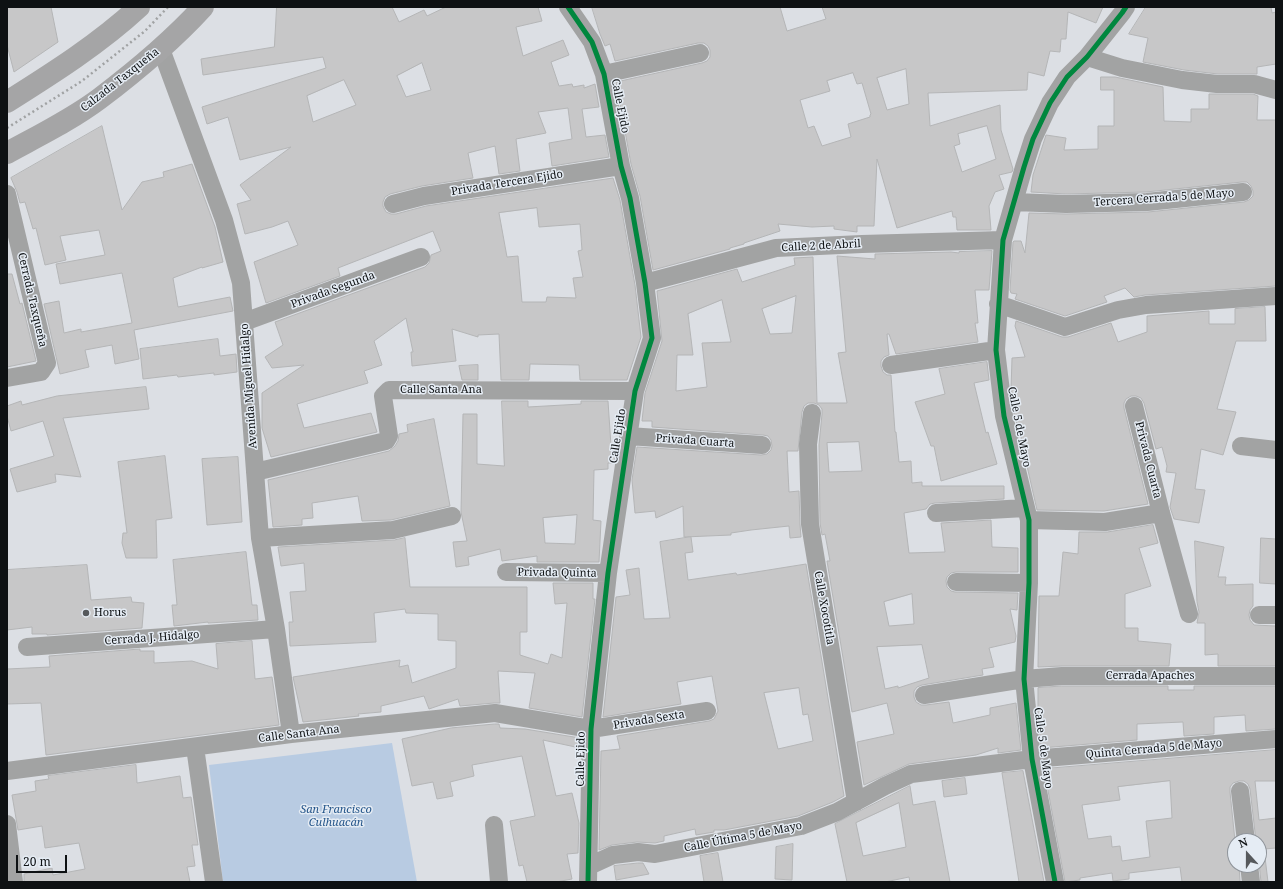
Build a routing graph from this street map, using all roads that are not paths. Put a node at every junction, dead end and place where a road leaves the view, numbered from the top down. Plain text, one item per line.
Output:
1 (203, 7) edge
2 (568, 7) edge
3 (1126, 7) edge
4 (135, 11) edge
5 (161, 49) junction
6 (700, 53) dead end
7 (1087, 57) junction
8 (604, 74) junction
9 (1276, 90) edge
10 (7, 102) edge
11 (7, 153) edge
12 (621, 166) junction
13 (1243, 192) dead end
14 (7, 194) edge
15 (1014, 202) junction
16 (393, 204) dead end
17 (1003, 240) junction
18 (421, 257) dead end
19 (645, 283) junction
20 (1276, 296) edge
21 (998, 304) junction
22 (244, 322) junction
23 (996, 350) junction
24 (890, 365) dead end
25 (7, 378) edge
26 (635, 392) junction
27 (1134, 406) dead end
28 (812, 413) dead end
29 (628, 436) junction
30 (762, 446) dead end
31 (1242, 446) dead end
32 (1276, 450) edge
33 (255, 472) junction
34 (936, 512) dead end
35 (1161, 513) junction
36 (1027, 514) junction
37 (452, 516) dead end
38 (260, 538) junction
39 (506, 572) dead end
40 (608, 573) junction
41 (956, 582) dead end
42 (1029, 583) junction
43 (1189, 614) dead end
44 (276, 629) junction
45 (27, 647) dead end
46 (1276, 676) edge
47 (1024, 679) junction
48 (924, 695) dead end
49 (707, 711) dead end
50 (591, 729) junction
51 (291, 734) junction
52 (1276, 739) edge
53 (194, 748) junction
54 (1032, 759) junction
55 (7, 771) edge
56 (1240, 791) dead end
57 (856, 802) junction
58 (7, 824) edge
59 (494, 825) dead end
60 (1245, 833) edge
61 (588, 874) edge
62 (14, 882) edge
63 (214, 882) edge
64 (500, 882) edge
65 (1055, 882) edge

1 - 5 main road, Calzada Taxqueña
2 - 8 street, Calle Ejido
3 - 7 street, Calle 5 de Mayo
4 - 10 main road
5 - 11 main road, Calzada Taxqueña
5 - 22 street, Avenida Miguel Hidalgo
6 - 8 street
7 - 9 street
7 - 15 street, Calle 5 de Mayo
8 - 12 street, Calle Ejido
12 - 16 street, Privada Tercera Ejido
12 - 19 street, Calle Ejido
13 - 15 street, Tercera Cerrada 5 de Mayo
14 - 25 street, Cerrada Taxqueña
15 - 17 street, Calle 5 de Mayo
17 - 19 street, Calle 2 de Abril
17 - 21 street, Calle 5 de Mayo
18 - 22 street, Privada Segunda
19 - 26 street, Calle Ejido
20 - 21 street
21 - 23 street, Calle 5 de Mayo
22 - 33 street, Avenida Miguel Hidalgo
23 - 24 street
23 - 36 street, Calle 5 de Mayo
26 - 29 street, Calle Ejido
26 - 33 street, Calle Santa Ana
27 - 35 street, Privada Cuarta
28 - 57 street, Calle Xocotitla
29 - 30 street, Privada Cuarta
29 - 40 street, Calle Ejido
31 - 32 street
33 - 38 street, Avenida Miguel Hidalgo
34 - 36 street, Privada Cuarta
35 - 36 street, Privada Cuarta
35 - 43 street, Privada Cuarta
36 - 42 street, Calle 5 de Mayo
37 - 38 street
38 - 44 street, Avenida Miguel Hidalgo
39 - 40 street, Privada Quinta
40 - 50 street, Calle Ejido
41 - 42 street
42 - 47 street, Calle 5 de Mayo
44 - 45 street, Cerrada J. Hidalgo
44 - 51 street, Avenida Miguel Hidalgo
46 - 47 street, Cerrada Apaches
47 - 48 street, Cerrada Apaches
47 - 54 street, Calle 5 de Mayo
49 - 50 street, Privada Sexta
50 - 51 street, Calle Santa Ana
50 - 61 street, Calle Ejido
51 - 53 street, Calle Santa Ana
52 - 54 street, Quinta Cerrada 5 de Mayo
53 - 55 street, Calle Santa Ana
53 - 63 street
54 - 57 street, Calle Última 5 de Mayo
54 - 65 street, Calle 5 de Mayo
56 - 60 street
57 - 61 street, Calle Última 5 de Mayo
58 - 62 street
59 - 64 street

